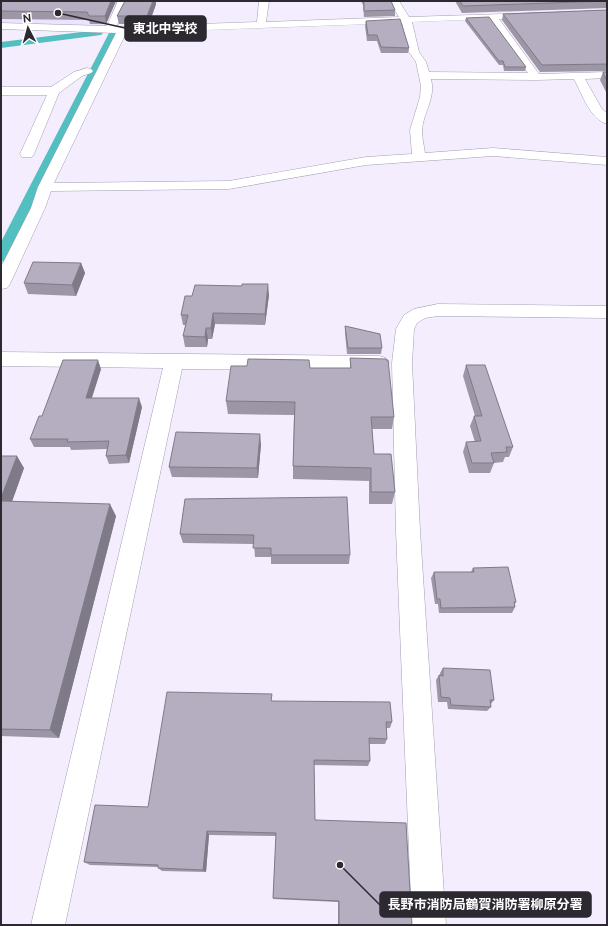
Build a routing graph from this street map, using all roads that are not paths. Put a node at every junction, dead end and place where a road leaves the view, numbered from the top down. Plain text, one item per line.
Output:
1 (123, 1) edge
2 (264, 1) edge
3 (394, 1) edge
4 (541, 14) edge
5 (492, 16) junction
6 (406, 19) junction
7 (1, 26) edge
8 (261, 26) junction
9 (116, 30) junction
10 (87, 71) dead end
11 (424, 75) junction
12 (607, 75) edge
13 (578, 76) junction
14 (536, 77) junction
15 (1, 91) edge
16 (54, 91) junction
17 (607, 120) edge
18 (27, 154) dead end
19 (419, 156) junction
20 (607, 160) edge
21 (45, 187) junction
22 (1, 284) edge
23 (607, 312) edge
24 (1, 359) edge
25 (174, 362) junction
26 (402, 363) junction
27 (48, 925) edge
28 (428, 925) edge

1 - 9 street
2 - 8 street
3 - 6 street
4 - 5 street
5 - 6 street
5 - 14 street
6 - 8 street
6 - 11 street
7 - 9 street
8 - 9 street
9 - 21 street
10 - 16 street
11 - 14 street
11 - 19 street
12 - 13 street
13 - 14 street
13 - 17 street
15 - 16 street
16 - 18 street
19 - 20 street
19 - 21 street
21 - 22 street
23 - 26 street
24 - 25 street
25 - 26 street
25 - 27 street
26 - 28 street

